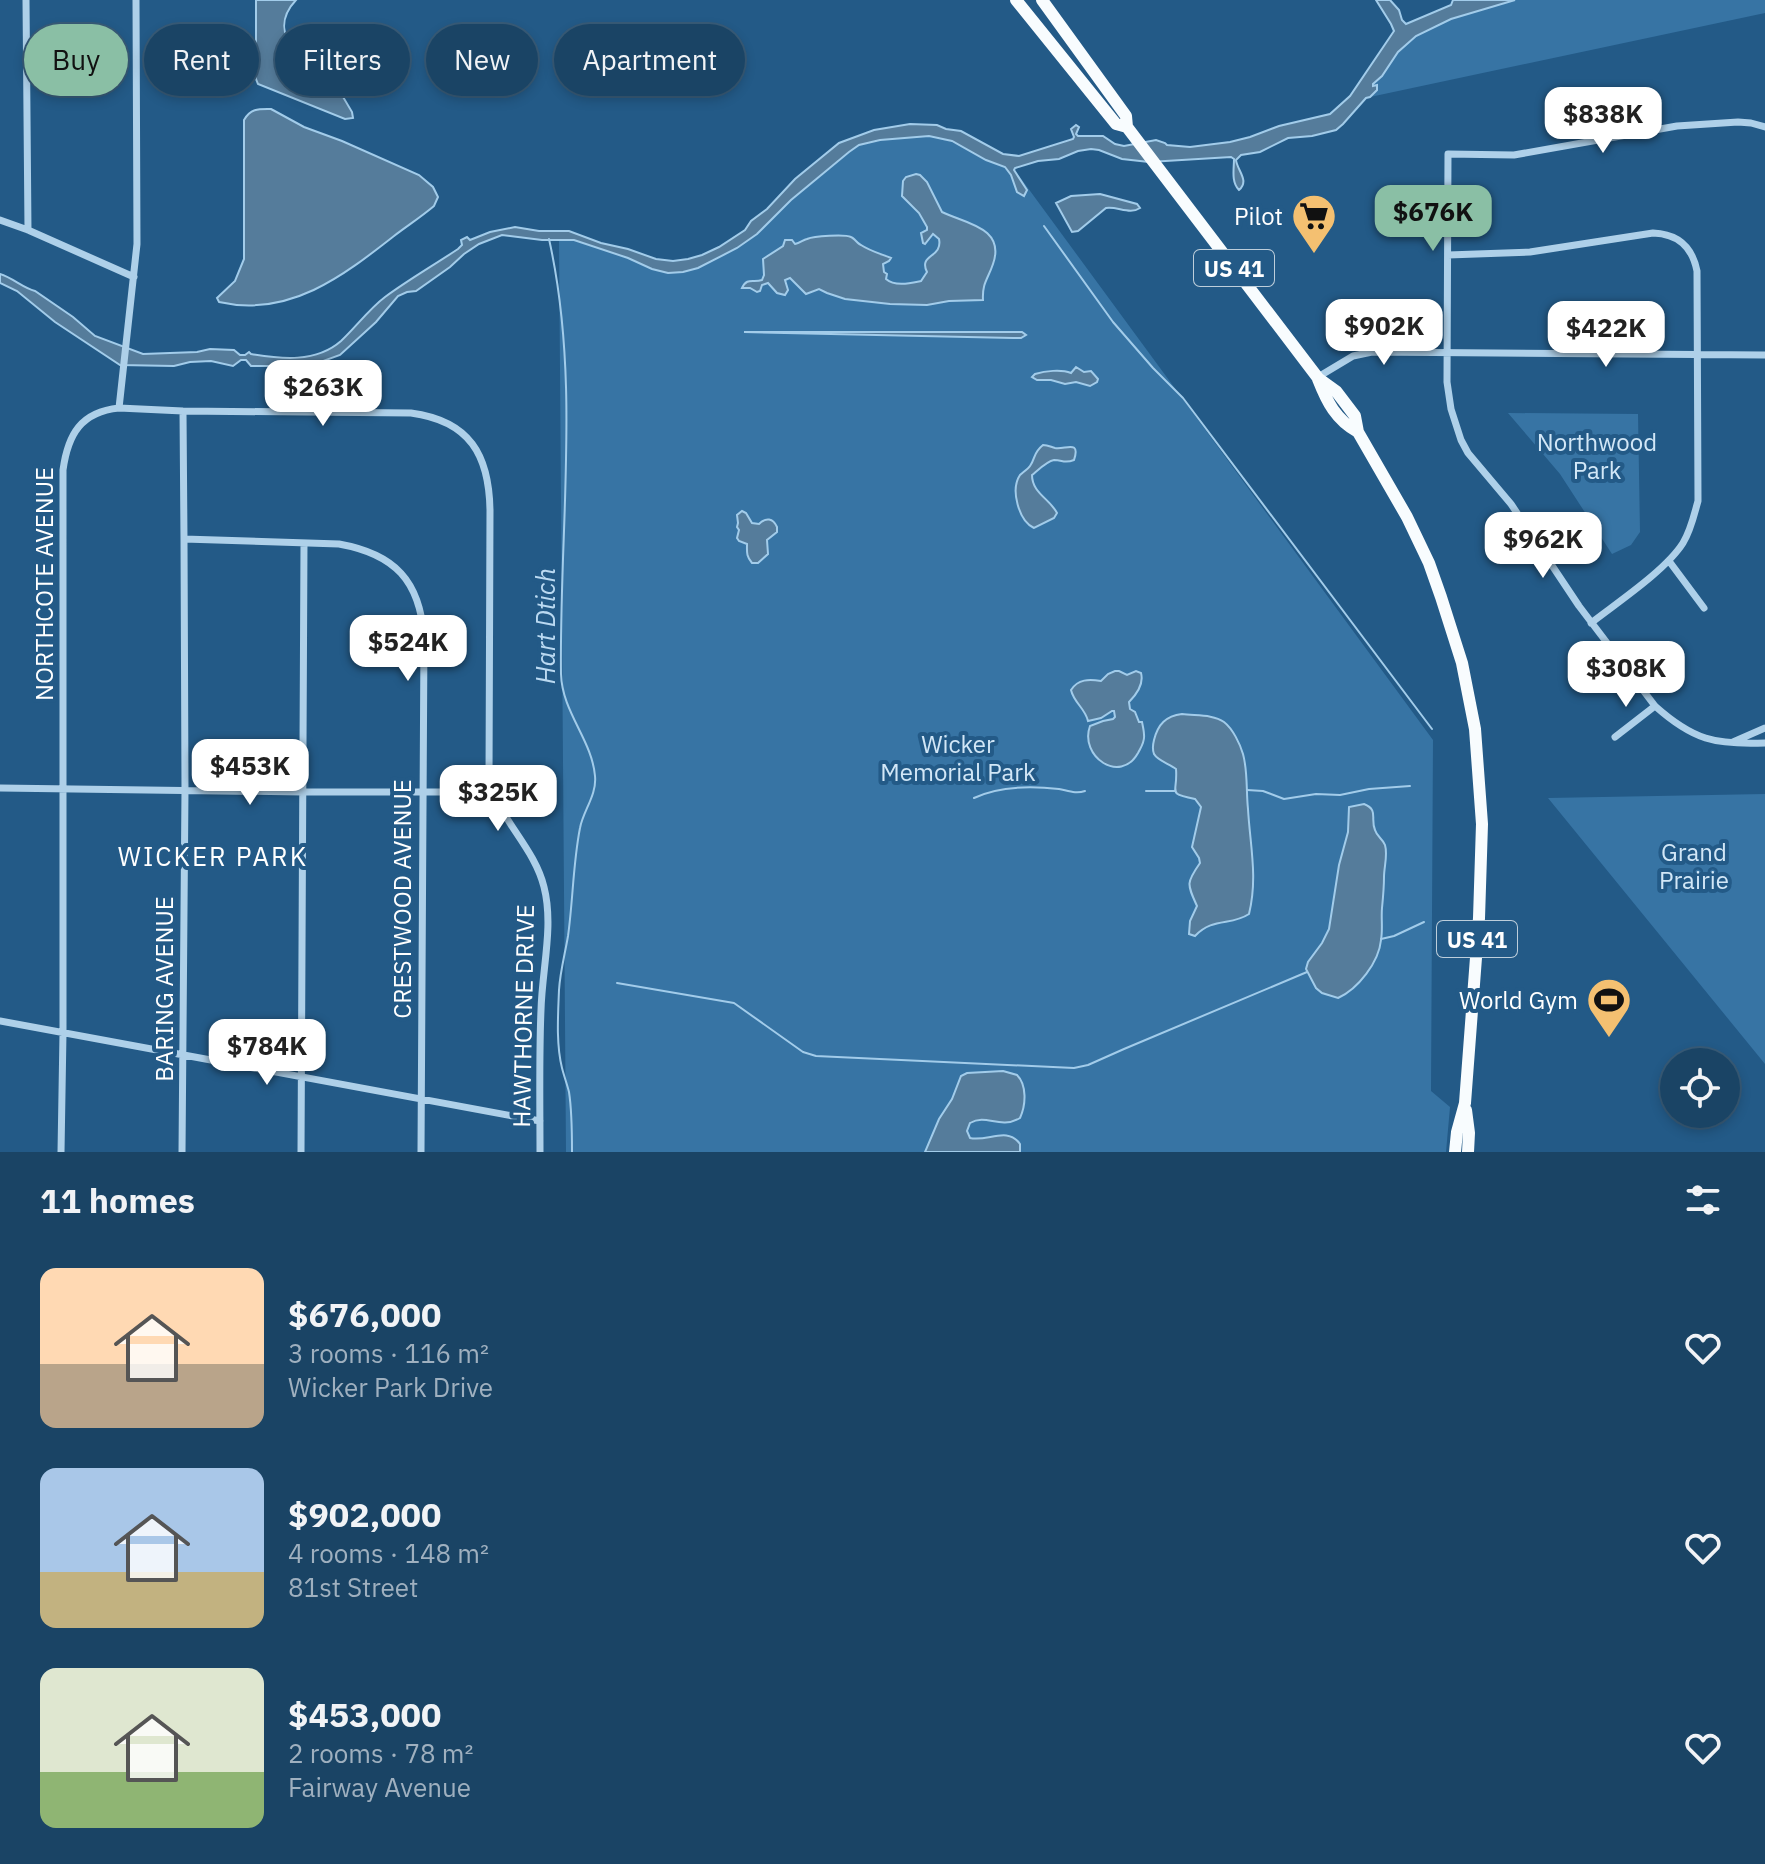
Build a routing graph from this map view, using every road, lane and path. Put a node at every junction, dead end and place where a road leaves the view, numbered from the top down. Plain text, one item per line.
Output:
1 (26, 0) edge
2 (136, 0) edge
3 (1016, 0) edge
4 (1042, 0) edge
5 (1127, 127) junction
6 (1765, 127) edge
7 (0, 220) edge
8 (28, 230) junction
9 (1448, 255) junction
10 (134, 277) junction
11 (1447, 352) junction
12 (1697, 354) junction
13 (1765, 355) edge
14 (1318, 378) junction
15 (119, 408) junction
16 (183, 411) junction
17 (184, 539) junction
18 (304, 543) junction
19 (1669, 561) junction
20 (1704, 608) dead end
21 (1591, 623) junction
22 (1655, 706) junction
23 (1765, 728) edge
24 (1615, 737) dead end
25 (1765, 743) edge
26 (1727, 744) junction
27 (0, 788) edge
28 (63, 789) junction
29 (185, 790) junction
30 (423, 791) junction
31 (303, 792) junction
32 (503, 813) junction
33 (0, 1021) edge
34 (63, 1033) junction
35 (184, 1056) junction
36 (302, 1077) junction
37 (422, 1099) junction
38 (1465, 1103) junction
39 (540, 1121) junction
40 (61, 1152) edge
41 (182, 1152) edge
42 (301, 1152) edge
43 (421, 1152) edge
44 (540, 1152) edge
45 (1455, 1152) edge
46 (1468, 1152) edge

1 - 8 street
2 - 10 street
3 - 5 highway, US 41
4 - 5 highway, US 41
5 - 14 highway, US 41
6 - 9 street
7 - 8 street
8 - 10 street
9 - 11 street
9 - 12 street
10 - 15 street
11 - 12 street
11 - 14 street
11 - 21 street
12 - 13 street
12 - 19 street
14 - 38 highway, US 41
15 - 16 street, HAWTHORNE DRIVE
15 - 28 street, NORTHCOTE AVENUE
16 - 17 street
16 - 32 street, HAWTHORNE DRIVE
17 - 18 street, CRESTWOOD AVENUE
17 - 29 street, BARING AVENUE
18 - 30 street, CRESTWOOD AVENUE
18 - 31 street
19 - 20 street
19 - 21 street
21 - 22 street
22 - 24 street
22 - 26 street
23 - 26 street
25 - 26 street
27 - 28 street
28 - 29 street
28 - 34 street, NORTHCOTE AVENUE
29 - 31 street
29 - 35 street, BARING AVENUE
30 - 31 street
30 - 32 street
30 - 37 street, CRESTWOOD AVENUE
31 - 36 street
32 - 39 street, HAWTHORNE DRIVE
33 - 34 street
34 - 35 street
34 - 40 street, NORTHCOTE AVENUE
35 - 36 street
35 - 41 street, BARING AVENUE
36 - 37 street
36 - 42 street
37 - 39 street
37 - 43 street, CRESTWOOD AVENUE
38 - 45 highway, US 41
38 - 46 highway, US 41
39 - 44 street, HAWTHORNE DRIVE

